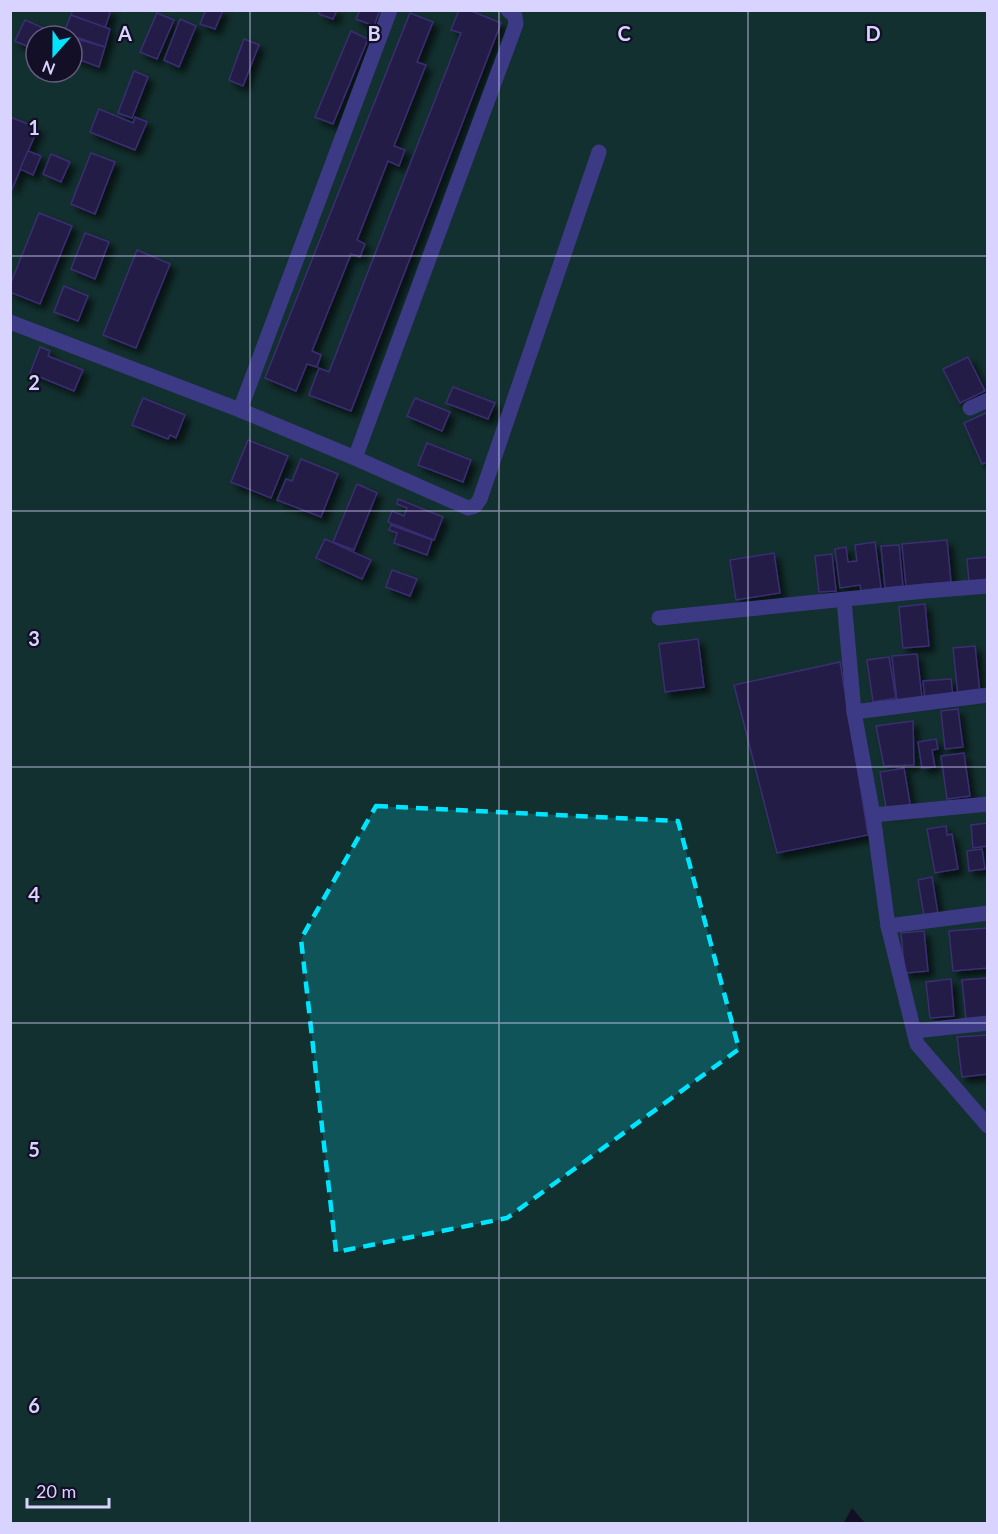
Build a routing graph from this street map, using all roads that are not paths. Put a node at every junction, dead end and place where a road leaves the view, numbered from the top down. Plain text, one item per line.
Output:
1 (390, 10) edge
2 (508, 10) edge
3 (599, 152) dead end
4 (10, 322) edge
5 (987, 400) edge
6 (970, 408) dead end
7 (240, 410) junction
8 (355, 458) junction
9 (987, 586) edge
10 (844, 600) junction
11 (659, 618) dead end
12 (987, 695) edge
13 (854, 712) junction
14 (987, 804) edge
15 (873, 815) junction
16 (987, 913) edge
17 (888, 926) junction
18 (987, 1023) edge
19 (914, 1030) junction
20 (987, 1126) edge

1 - 7 street
2 - 8 street
3 - 8 street
4 - 7 street
5 - 6 street
7 - 8 street
9 - 10 street
10 - 11 street
10 - 13 street
12 - 13 street
13 - 15 street
14 - 15 street
15 - 17 street
16 - 17 street
17 - 19 street
18 - 19 street
19 - 20 street

